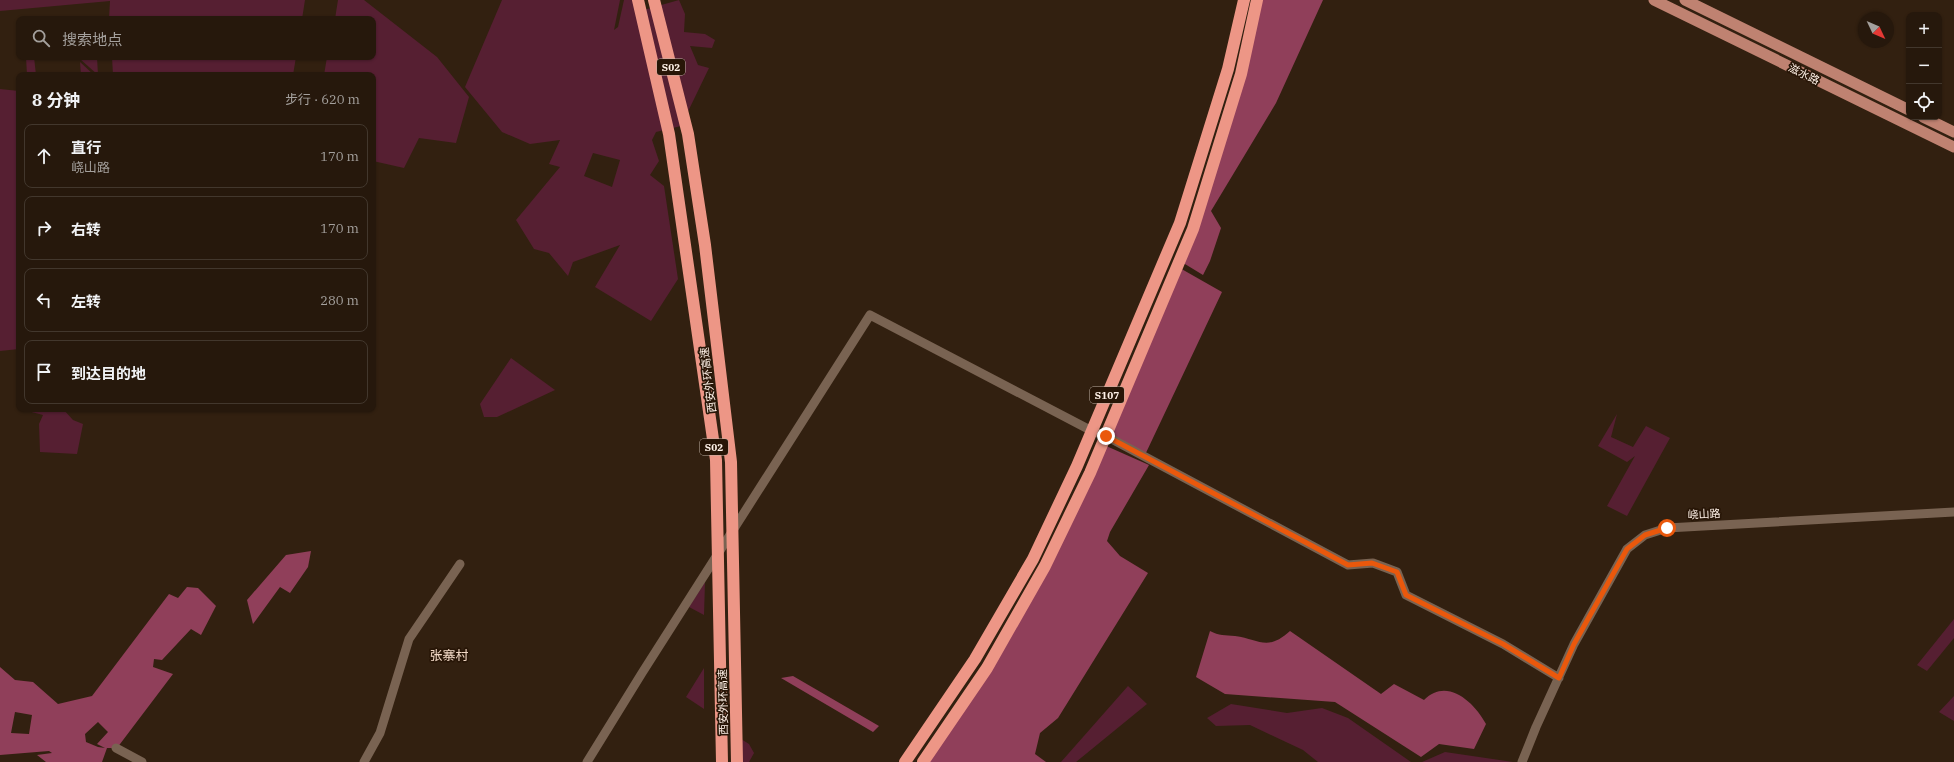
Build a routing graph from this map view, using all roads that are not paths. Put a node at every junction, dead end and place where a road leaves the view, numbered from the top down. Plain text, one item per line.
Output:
1 (638, 0) edge
2 (654, 0) edge
3 (1244, 0) edge
4 (1257, 0) edge
5 (1654, 0) edge
6 (1685, 0) edge
7 (1906, 109) edge
8 (1929, 120) edge
9 (1954, 132) edge
10 (1954, 147) edge
11 (1092, 431) junction
12 (1106, 436) junction
13 (1954, 512) edge
14 (460, 564) dead end
15 (1559, 678) junction
16 (116, 748) dead end
17 (142, 762) edge
18 (364, 762) edge
19 (588, 762) edge
20 (722, 762) edge
21 (737, 762) edge
22 (905, 762) edge
23 (923, 762) edge
24 (1522, 762) edge

1 - 20 highway, 西安外环高速 / S02
2 - 21 highway, 西安外环高速 / S02
3 - 11 highway, S107
4 - 12 highway, S107
5 - 10 main road, 滋水路
6 - 7 main road, 滋水路
8 - 9 main road
11 - 12 street
11 - 19 street
11 - 22 highway, S107
12 - 15 street
12 - 23 highway, S107
13 - 15 street, 峣山路
14 - 18 street
15 - 24 street, 峣山路
16 - 17 street

